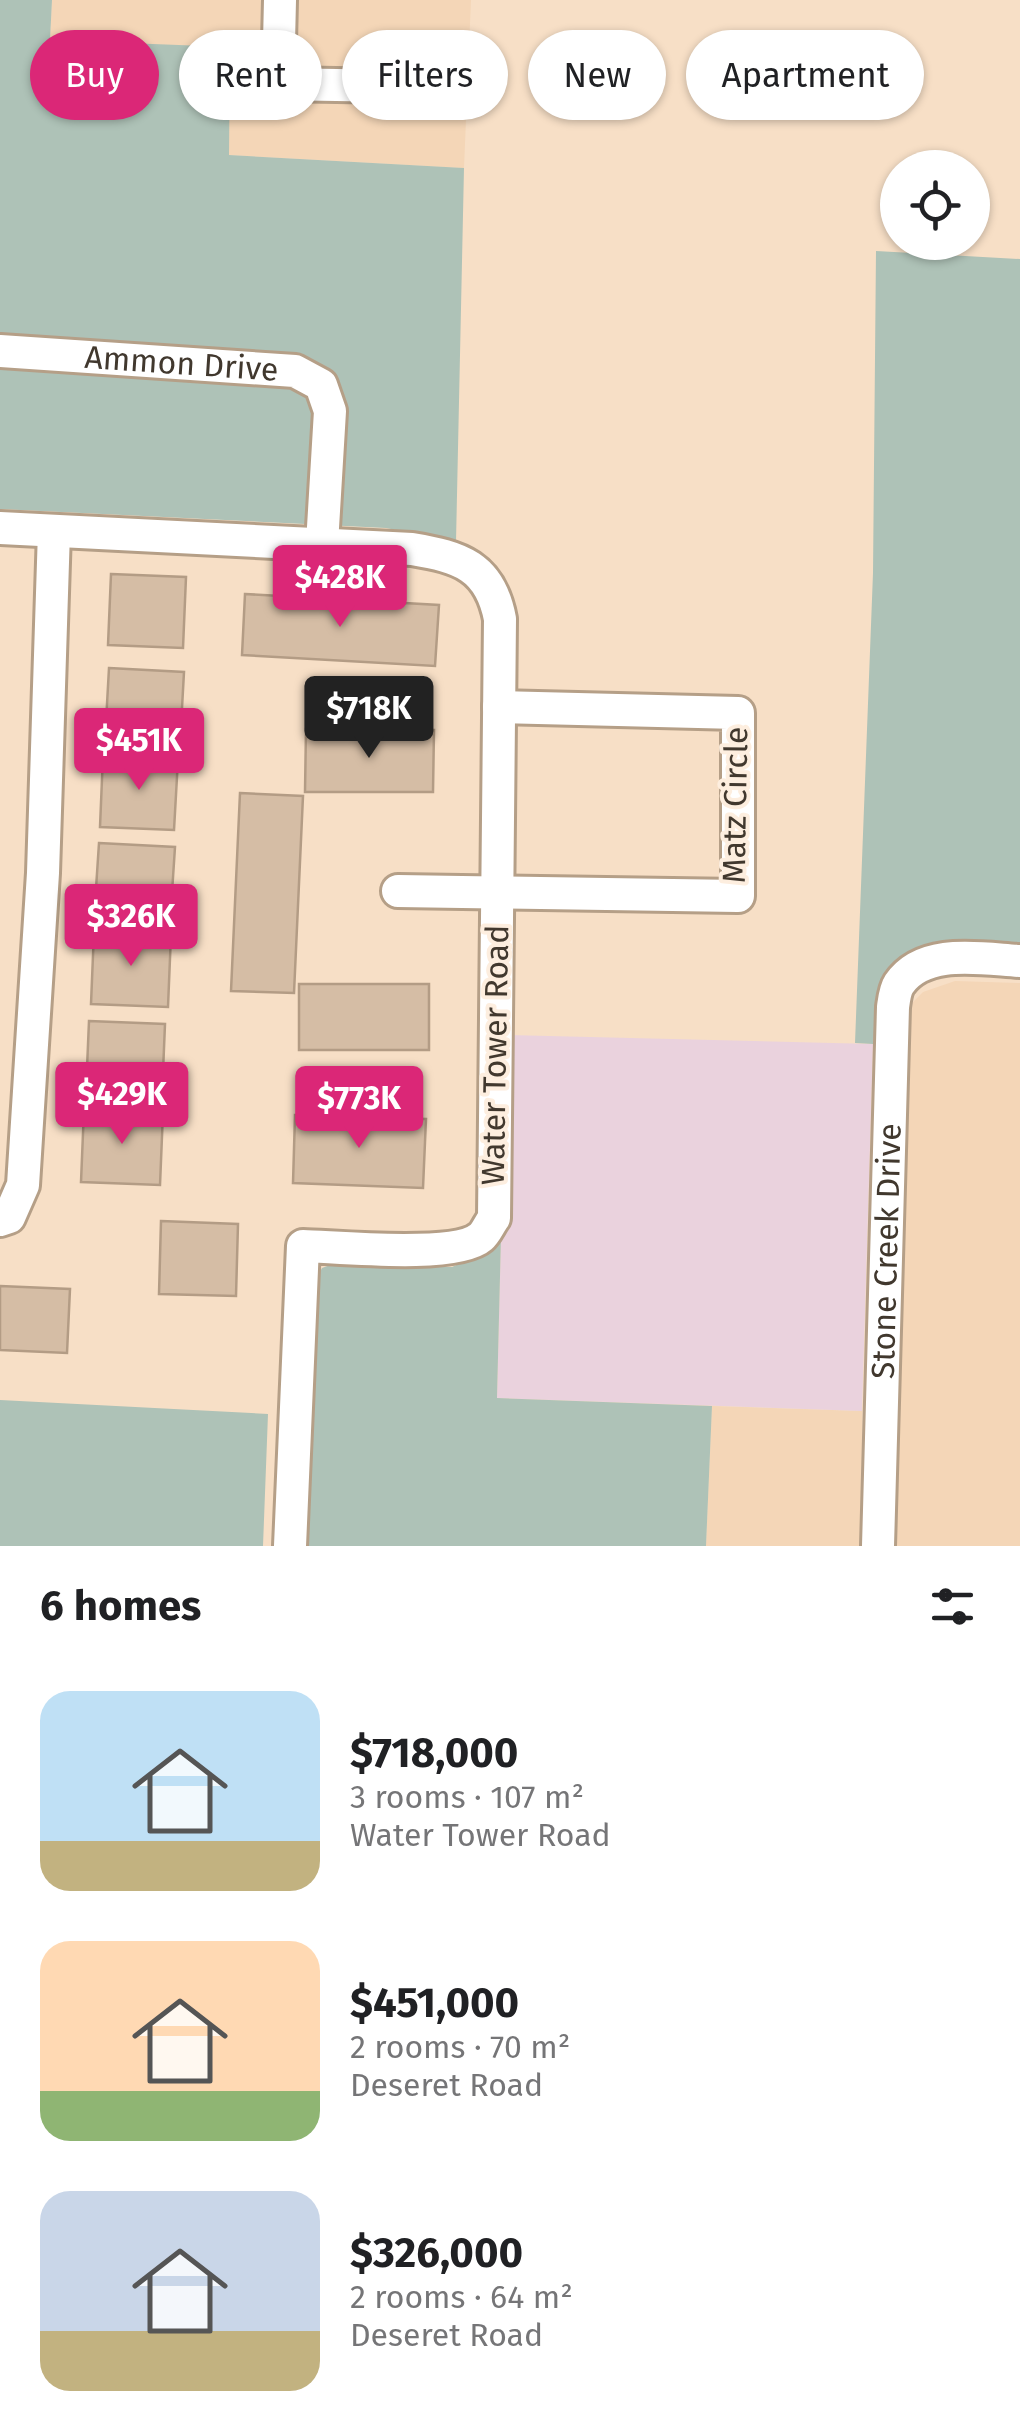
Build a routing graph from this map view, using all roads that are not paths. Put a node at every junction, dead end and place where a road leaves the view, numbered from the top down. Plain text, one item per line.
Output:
1 (280, 0) edge
2 (342, 85) edge
3 (0, 351) edge
4 (0, 528) edge
5 (54, 531) junction
6 (322, 544) junction
7 (499, 707) junction
8 (398, 891) dead end
9 (497, 894) junction
10 (1020, 961) edge
11 (4, 1218) edge
12 (290, 1546) edge
13 (878, 1546) edge

1 - 2 street
3 - 6 street, Ammon Drive
4 - 5 street, Water Tower Road
5 - 6 street, Water Tower Road
5 - 11 street
6 - 7 street, Water Tower Road
7 - 9 street, Water Tower Road
7 - 9 street, Matz Circle
8 - 9 street
9 - 12 street, Water Tower Road
10 - 13 street, Stone Creek Drive

